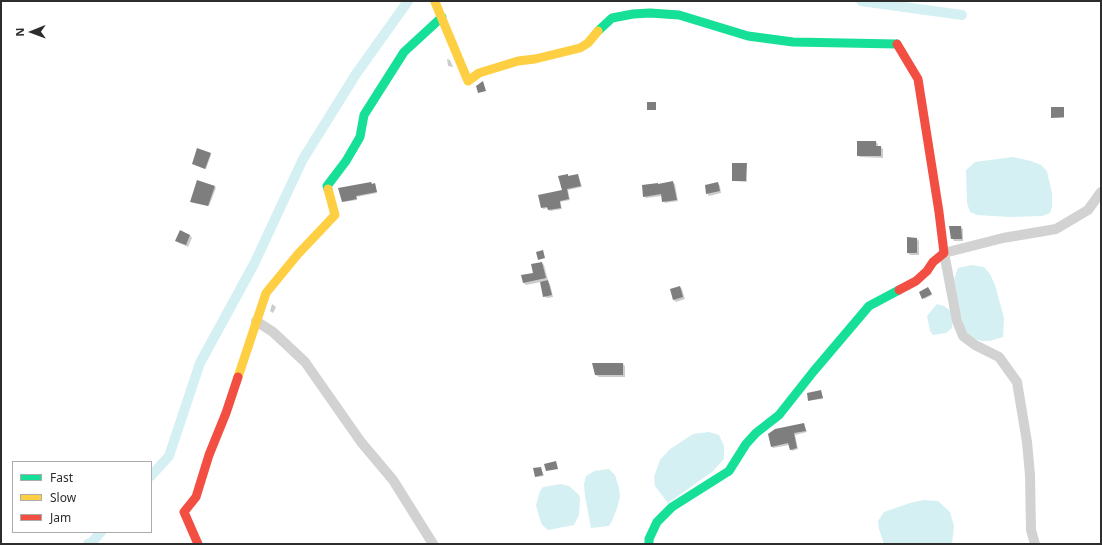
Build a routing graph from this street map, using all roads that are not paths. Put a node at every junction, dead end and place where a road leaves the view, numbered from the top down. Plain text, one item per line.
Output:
1 (435, 2) dead end
2 (442, 17) junction
3 (1101, 192) edge
4 (944, 253) junction
5 (256, 321) junction
6 (198, 544) edge
7 (433, 544) edge
8 (649, 544) edge
9 (1035, 544) edge

1 - 2 street
2 - 4 street
2 - 5 street
3 - 4 street
4 - 8 street
4 - 9 street
5 - 6 street
5 - 7 street

